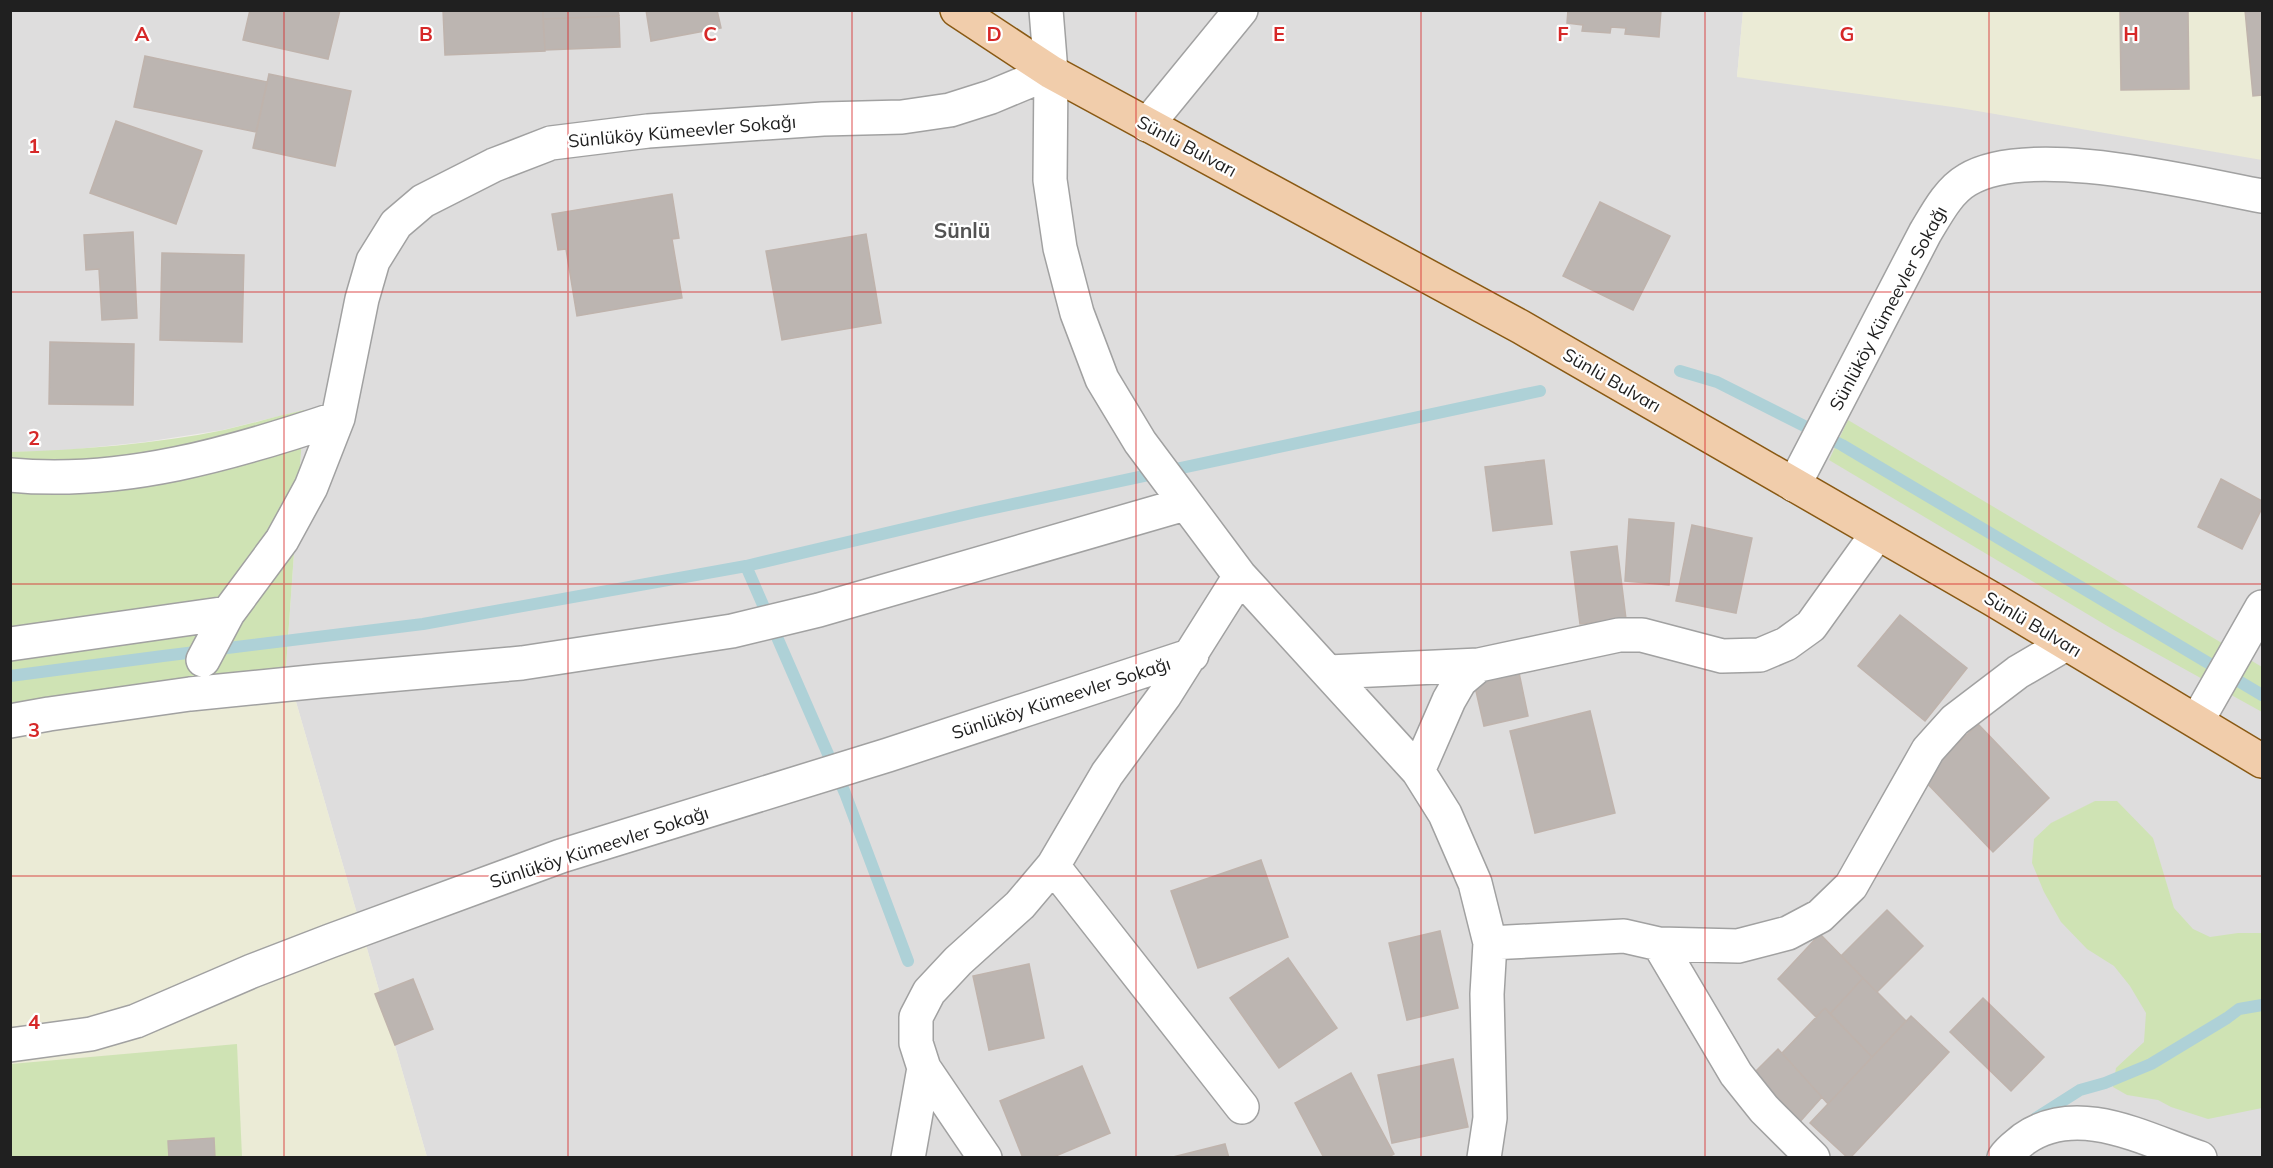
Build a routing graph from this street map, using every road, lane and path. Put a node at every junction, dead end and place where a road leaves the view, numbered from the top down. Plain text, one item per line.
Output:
1 (957, 10) edge
2 (1046, 10) edge
3 (1241, 10) edge
4 (1052, 72) junction
5 (1147, 125) junction
6 (2262, 196) edge
7 (338, 418) junction
8 (10, 475) edge
9 (1794, 485) junction
10 (1185, 504) junction
11 (1877, 534) junction
12 (1240, 576) junction
13 (2262, 607) edge
14 (228, 613) junction
15 (10, 644) edge
16 (2066, 644) junction
17 (1192, 656) junction
18 (203, 660) dead end
19 (1479, 665) junction
20 (1329, 672) junction
21 (10, 721) edge
22 (2197, 721) junction
23 (2262, 761) edge
24 (1418, 771) junction
25 (1053, 866) junction
26 (1490, 943) junction
27 (1659, 944) junction
28 (10, 1046) edge
29 (924, 1068) junction
30 (1242, 1107) dead end
31 (908, 1158) edge
32 (985, 1158) edge
33 (1484, 1158) edge
34 (1813, 1158) edge
35 (2004, 1158) edge
36 (2200, 1158) edge

1 - 4 main road, Sünlü Bulvarı
2 - 4 street
3 - 5 street
4 - 5 main road, Sünlü Bulvarı
4 - 7 street, Sünlüköy Kümeevler Sokağı
4 - 10 street
5 - 9 main road, Sünlü Bulvarı
6 - 9 street, Sünlüköy Kümeevler Sokağı
7 - 8 street
7 - 14 street, Sünlüköy Kümeevler Sokağı
9 - 11 main road, Sünlü Bulvarı
10 - 12 street
10 - 21 street
11 - 16 main road, Sünlü Bulvarı
11 - 19 street
12 - 17 street, Sünlüköy Kümeevler Sokağı
12 - 20 street
13 - 22 street
14 - 15 street
14 - 18 street, Sünlüköy Kümeevler Sokağı
16 - 22 main road, Sünlü Bulvarı
16 - 27 street
17 - 25 street, Sünlüköy Kümeevler Sokağı
17 - 28 street, Sünlüköy Kümeevler Sokağı
19 - 20 street
19 - 24 street
20 - 24 street
22 - 23 main road, Sünlü Bulvarı
24 - 26 street
25 - 29 street, Sünlüköy Kümeevler Sokağı
25 - 30 street
26 - 27 street
26 - 33 street
27 - 34 street
29 - 31 street, Sünlüköy Kümeevler Sokağı
29 - 32 street, Sünlüköy Kümeevler Sokağı
35 - 36 street

